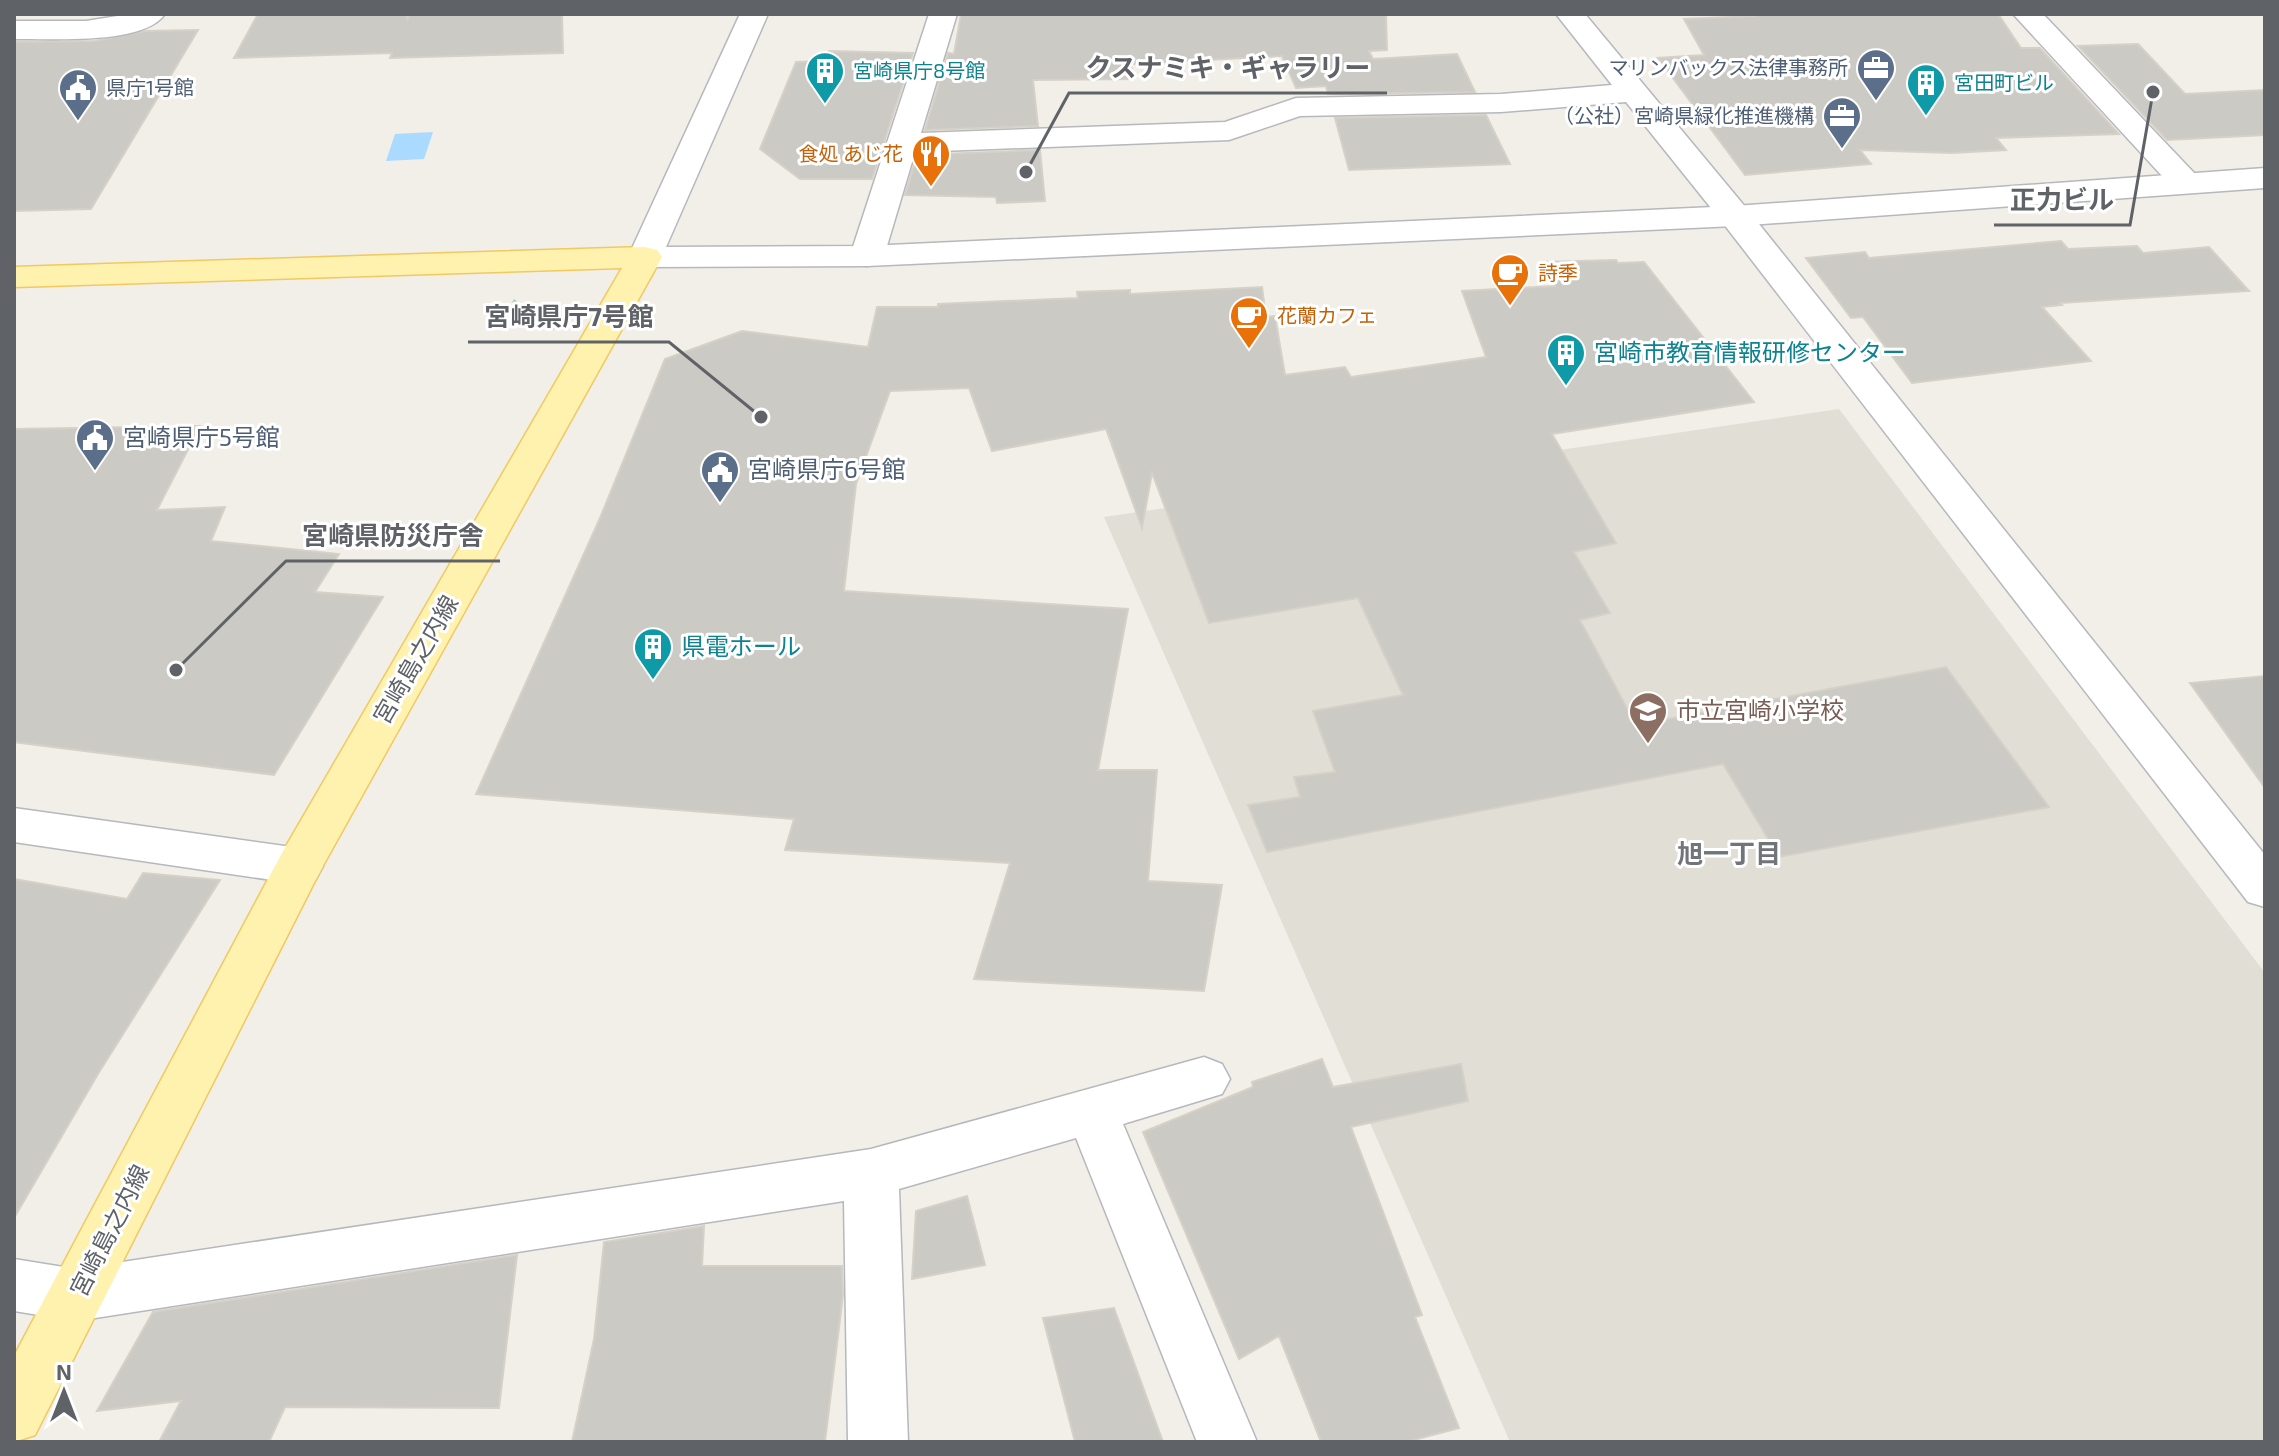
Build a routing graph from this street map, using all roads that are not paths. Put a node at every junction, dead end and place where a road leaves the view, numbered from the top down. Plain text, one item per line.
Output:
1 (151, 14) edge
2 (754, 14) edge
3 (943, 14) edge
4 (1570, 14) edge
5 (2027, 14) edge
6 (14, 30) edge
7 (1633, 92) junction
8 (902, 143) junction
9 (2265, 178) edge
10 (2186, 183) junction
11 (1735, 216) junction
12 (867, 256) junction
13 (645, 257) junction
14 (14, 277) edge
15 (14, 825) edge
16 (2256, 863) edge
17 (299, 866) junction
18 (1204, 1079) dead end
19 (1091, 1111) junction
20 (871, 1173) junction
21 (14, 1285) edge
22 (76, 1295) junction
23 (14, 1415) edge
24 (878, 1442) edge
25 (1227, 1442) edge

1 - 6 street
2 - 13 street
3 - 8 street
4 - 7 street
5 - 10 street
7 - 8 street
7 - 11 street
8 - 12 street
9 - 10 street
10 - 11 street
11 - 12 street
11 - 16 street
12 - 13 street
13 - 14 main road
13 - 17 main road, 宮崎島之内線
15 - 17 street
17 - 22 main road, 宮崎島之内線
18 - 19 street
19 - 20 street
19 - 25 street
20 - 22 street
20 - 24 street
21 - 22 street
22 - 23 main road, 宮崎島之内線

